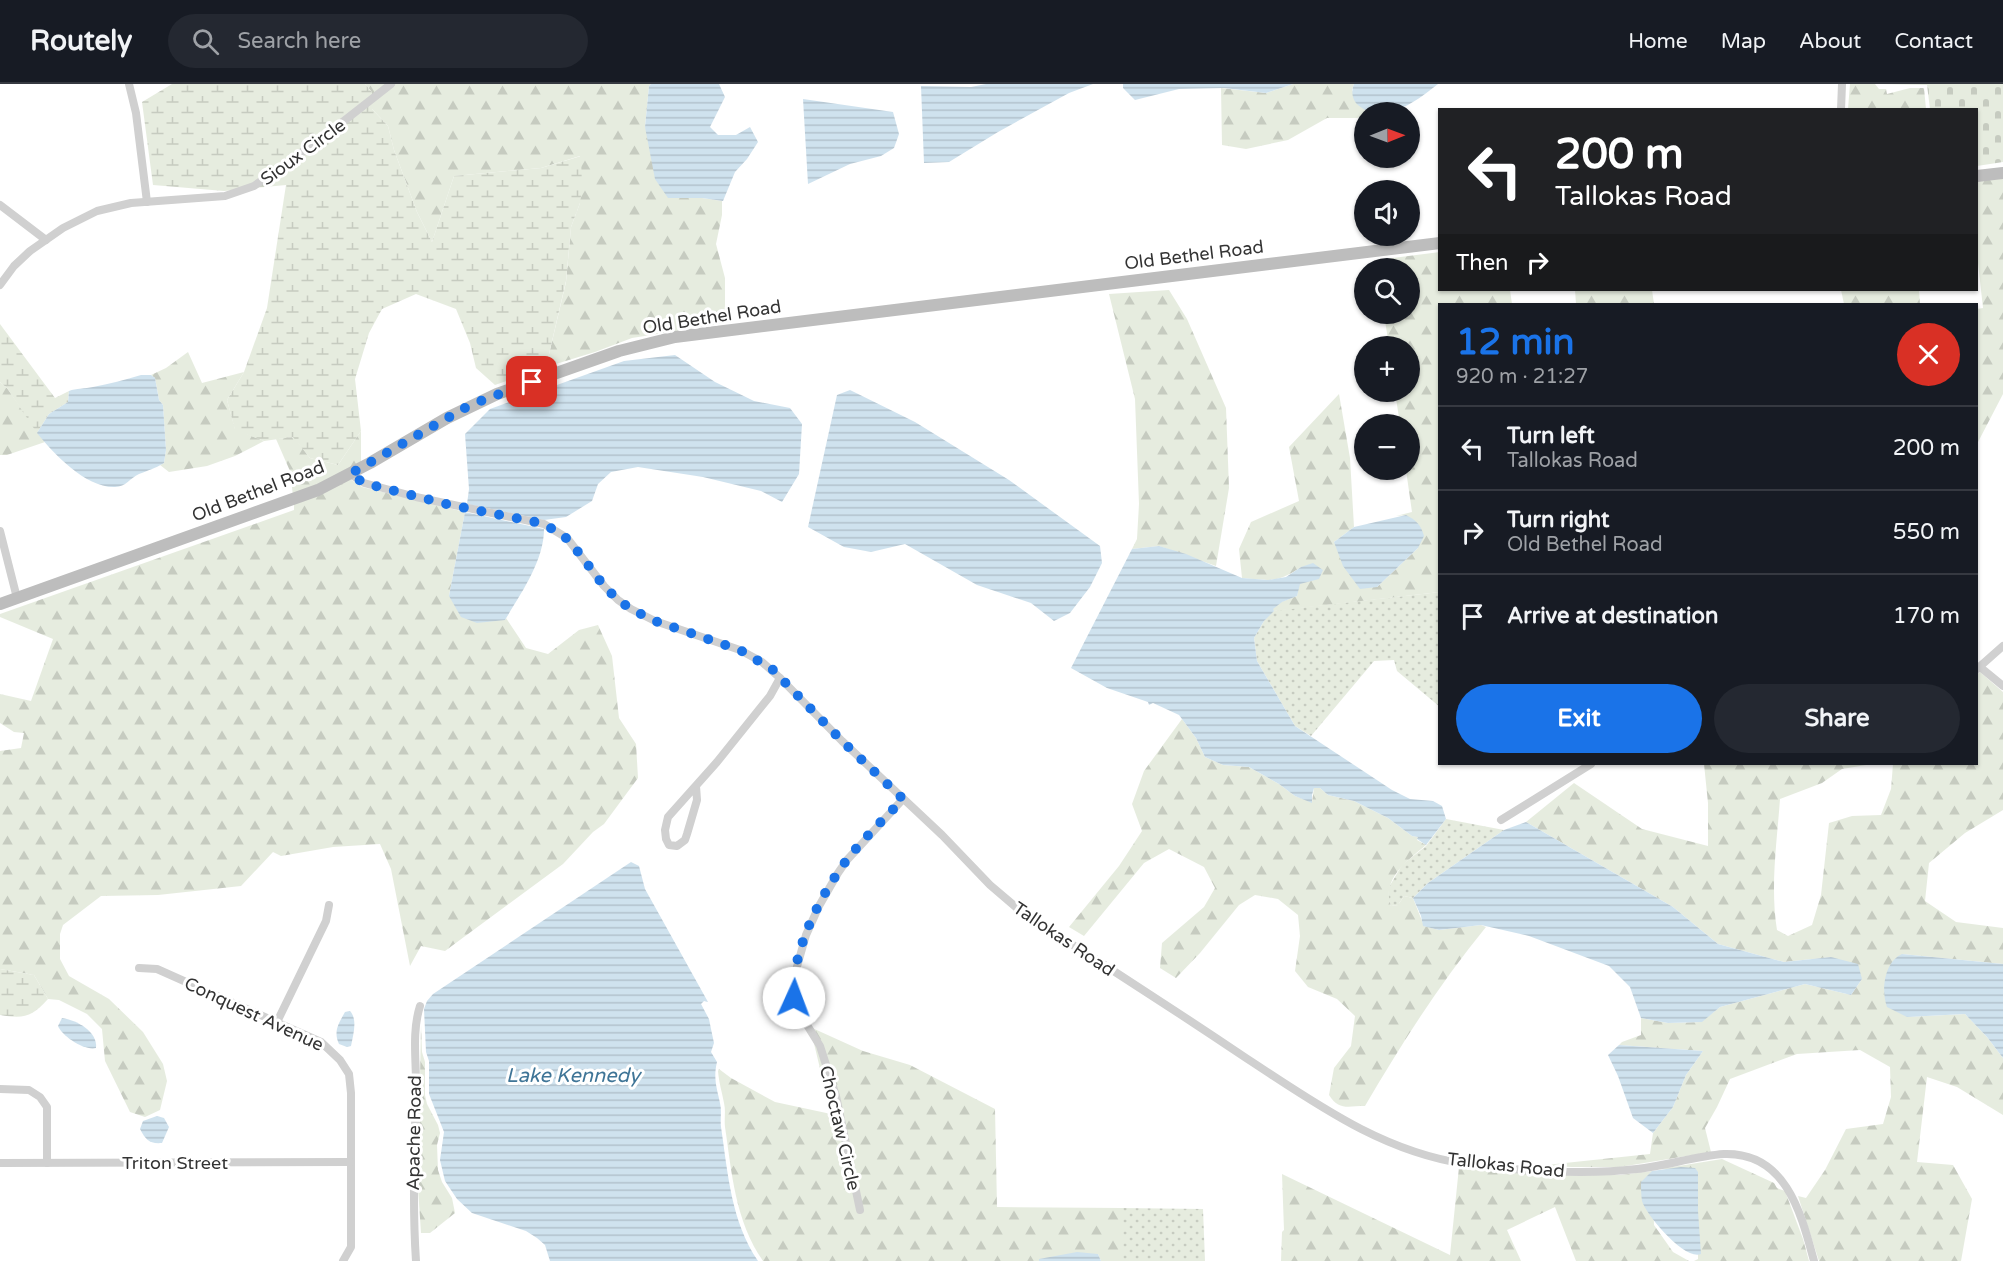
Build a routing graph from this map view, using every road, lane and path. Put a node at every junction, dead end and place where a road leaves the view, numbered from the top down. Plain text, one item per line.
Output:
1 (129, 84) edge
2 (391, 84) edge
3 (1842, 84) edge
4 (1840, 108) edge
5 (2003, 173) edge
6 (1978, 176) edge
7 (147, 202) junction
8 (0, 205) edge
9 (46, 240) junction
10 (1438, 243) edge
11 (0, 285) edge
12 (350, 474) junction
13 (0, 531) edge
14 (17, 598) junction
15 (0, 604) edge
16 (2003, 646) edge
17 (1978, 668) edge
18 (780, 678) junction
19 (2003, 686) edge
20 (1589, 765) edge
21 (696, 786) junction
22 (903, 799) junction
23 (1501, 820) dead end
24 (329, 905) dead end
25 (139, 968) dead end
26 (420, 1006) dead end
27 (277, 1023) junction
28 (0, 1089) edge
29 (350, 1162) junction
30 (0, 1163) edge
31 (47, 1163) junction
32 (860, 1210) dead end
33 (343, 1261) edge
34 (416, 1261) edge
35 (1814, 1261) edge

1 - 7 street
2 - 7 street, Sioux Circle
3 - 4 street
5 - 6 street
7 - 9 street, Sioux Circle
8 - 9 street
9 - 11 street
10 - 12 street, Old Bethel Road
12 - 14 street, Old Bethel Road
12 - 18 street, Tallokas Road
13 - 14 street
14 - 15 street, Old Bethel Road
16 - 17 street
17 - 19 street
18 - 21 street
18 - 22 street, Tallokas Road
20 - 23 street
21 - 21 street
22 - 32 street, Choctaw Circle
22 - 35 street, Tallokas Road
24 - 27 street
25 - 27 street, Conquest Avenue
26 - 34 street, Apache Road
27 - 29 street, Conquest Avenue
28 - 31 street
29 - 31 street, Triton Street
29 - 33 street, Conquest Avenue
30 - 31 street, Triton Street

